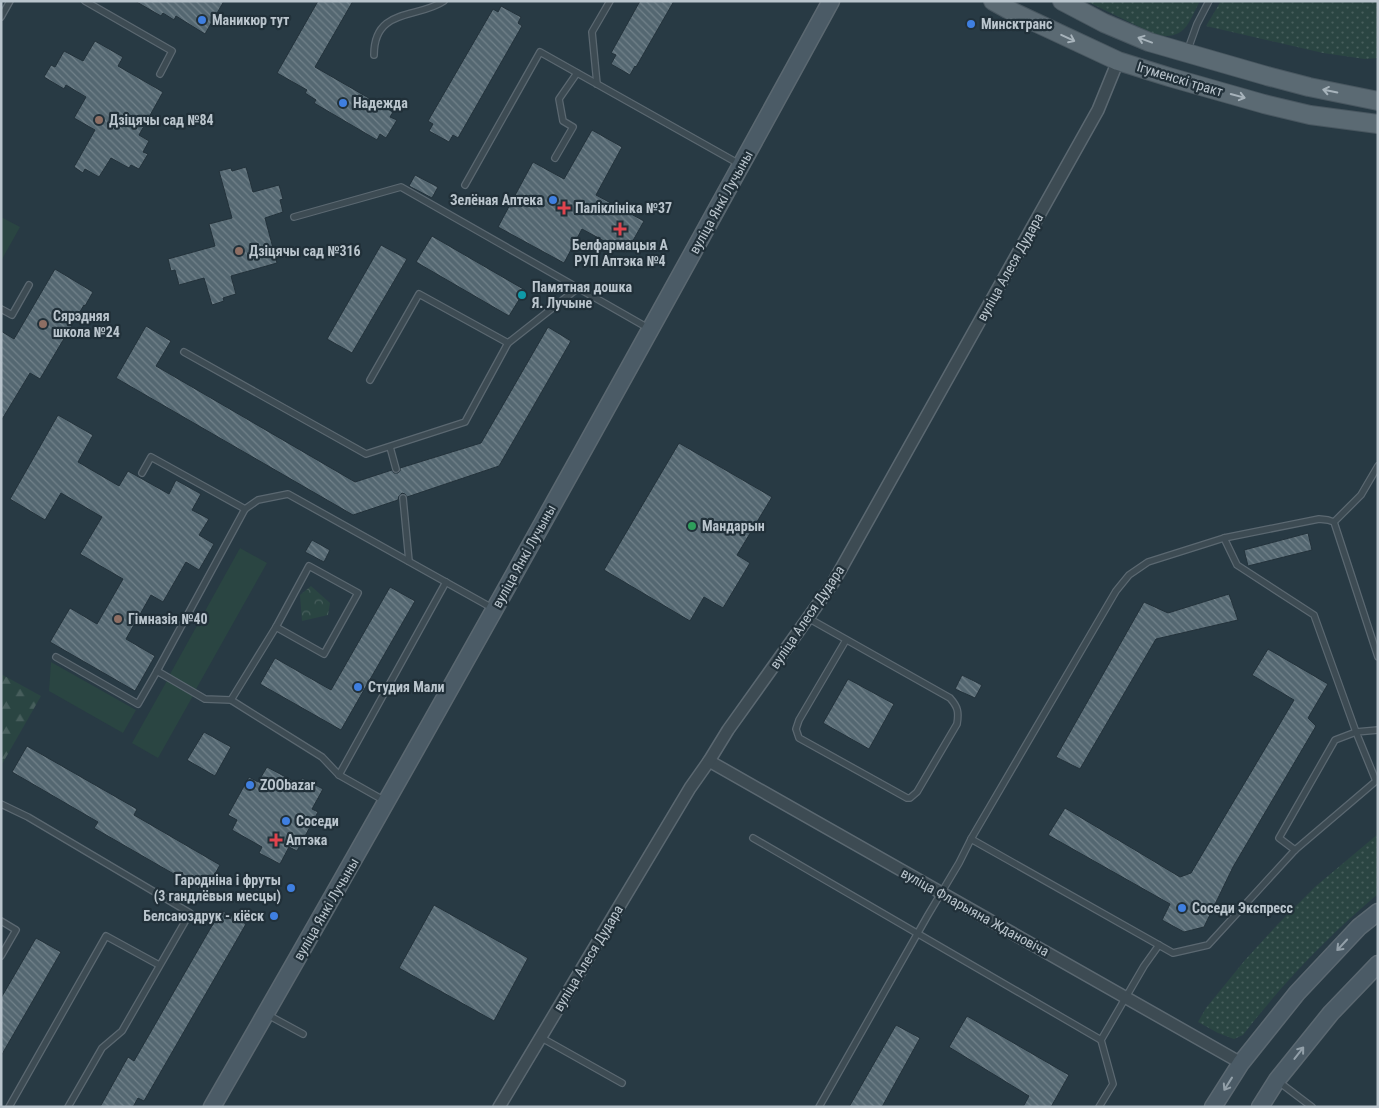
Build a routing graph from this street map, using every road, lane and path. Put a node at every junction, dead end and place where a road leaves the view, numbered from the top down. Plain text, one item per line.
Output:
1 (10, 1) edge
2 (85, 1) edge
3 (444, 1) edge
4 (610, 1) edge
5 (831, 1) edge
6 (993, 1) edge
7 (1062, 1) edge
8 (1209, 1) edge
9 (1, 17) edge
10 (1187, 53) junction
11 (374, 55) dead end
12 (1118, 61) junction
13 (577, 73) junction
14 (160, 74) dead end
15 (597, 84) junction
16 (1378, 101) edge
17 (1378, 124) edge
18 (555, 158) dead end
19 (742, 166) junction
20 (465, 185) dead end
21 (294, 216) dead end
22 (29, 285) dead end
23 (578, 288) junction
24 (1, 309) edge
25 (650, 330) junction
26 (508, 344) junction
27 (184, 352) dead end
28 (370, 380) dead end
29 (390, 447) junction
30 (1378, 466) edge
31 (396, 469) dead end
32 (142, 473) dead end
33 (403, 498) dead end
34 (244, 509) junction
35 (1334, 522) junction
36 (1224, 538) junction
37 (409, 561) junction
38 (446, 582) junction
39 (494, 609) junction
40 (808, 618) junction
41 (276, 627) junction
42 (846, 640) junction
43 (56, 657) dead end
44 (1378, 657) edge
45 (157, 671) junction
46 (231, 700) junction
47 (1378, 730) edge
48 (1356, 732) junction
49 (709, 761) junction
50 (339, 775) junction
51 (387, 802) junction
52 (1, 804) edge
53 (753, 838) dead end
54 (971, 839) junction
55 (1295, 850) junction
56 (942, 893) junction
57 (1378, 912) edge
58 (1, 921) edge
59 (917, 933) junction
60 (1159, 945) junction
61 (1, 956) edge
62 (1378, 964) edge
63 (159, 965) junction
64 (1126, 997) junction
65 (266, 1014) junction
66 (303, 1034) dead end
67 (540, 1038) junction
68 (1102, 1040) junction
69 (1241, 1063) junction
70 (1278, 1080) junction
71 (622, 1084) dead end
72 (9, 1107) edge
73 (68, 1107) edge
74 (212, 1107) edge
75 (499, 1107) edge
76 (819, 1107) edge
77 (1099, 1107) edge
78 (1213, 1107) edge
79 (1260, 1107) edge
80 (1312, 1107) edge

1 - 9 lane
2 - 14 lane
3 - 11 lane
4 - 15 lane
5 - 19 main road, вуліца Янкі Лучыны
6 -> 12 main road, Ігуменскі тракт
10 -> 7 main road, Ігуменскі тракт
8 - 10 lane
16 -> 10 main road, Ігуменскі тракт
12 -> 17 main road, Ігуменскі тракт
12 - 40 street, вуліца Алеся Дудара
13 - 15 lane
13 - 18 lane
13 - 20 lane
15 - 19 lane
19 - 25 main road, вуліца Янкі Лучыны
21 - 23 lane
22 - 24 lane
23 - 25 lane
23 - 26 lane
25 - 39 main road, вуліца Янкі Лучыны
26 - 28 lane
26 - 29 lane
27 - 29 lane
29 - 31 lane
30 - 35 lane
32 - 34 lane
33 - 37 lane
34 - 37 lane
34 - 45 lane
35 - 36 lane
35 - 44 lane
36 - 48 lane
36 - 54 lane
37 - 38 lane
38 - 39 lane
38 - 50 lane
39 - 51 main road, вуліца Янкі Лучыны
40 - 42 lane
40 - 49 street, вуліца Алеся Дудара
41 - 41 lane
41 - 46 lane
42 - 42 lane
43 - 45 lane
45 - 46 lane
46 - 50 lane
47 - 48 lane
48 - 55 lane
48 - 55 lane
49 - 56 street, вуліца Фларыяна Ждановіча
49 - 67 street, вуліца Алеся Дудара
50 - 51 lane
51 - 65 main road, вуліца Янкі Лучыны
52 - 63 lane
53 - 59 lane
54 - 56 lane
54 - 60 lane
55 - 60 lane
56 - 59 lane
56 - 64 street, вуліца Фларыяна Ждановіча
57 -> 69 main road
58 - 61 lane
59 - 68 lane
59 - 76 lane
60 - 64 lane
70 -> 62 main road
63 - 72 lane
63 - 73 lane
64 - 68 lane
64 - 69 street, вуліца Фларыяна Ждановіча
65 - 66 lane
65 - 74 main road, вуліца Янкі Лучыны
67 - 71 lane
67 - 75 street, вуліца Алеся Дудара
68 - 77 lane
69 -> 78 main road
70 - 79 main road
70 - 80 lane

